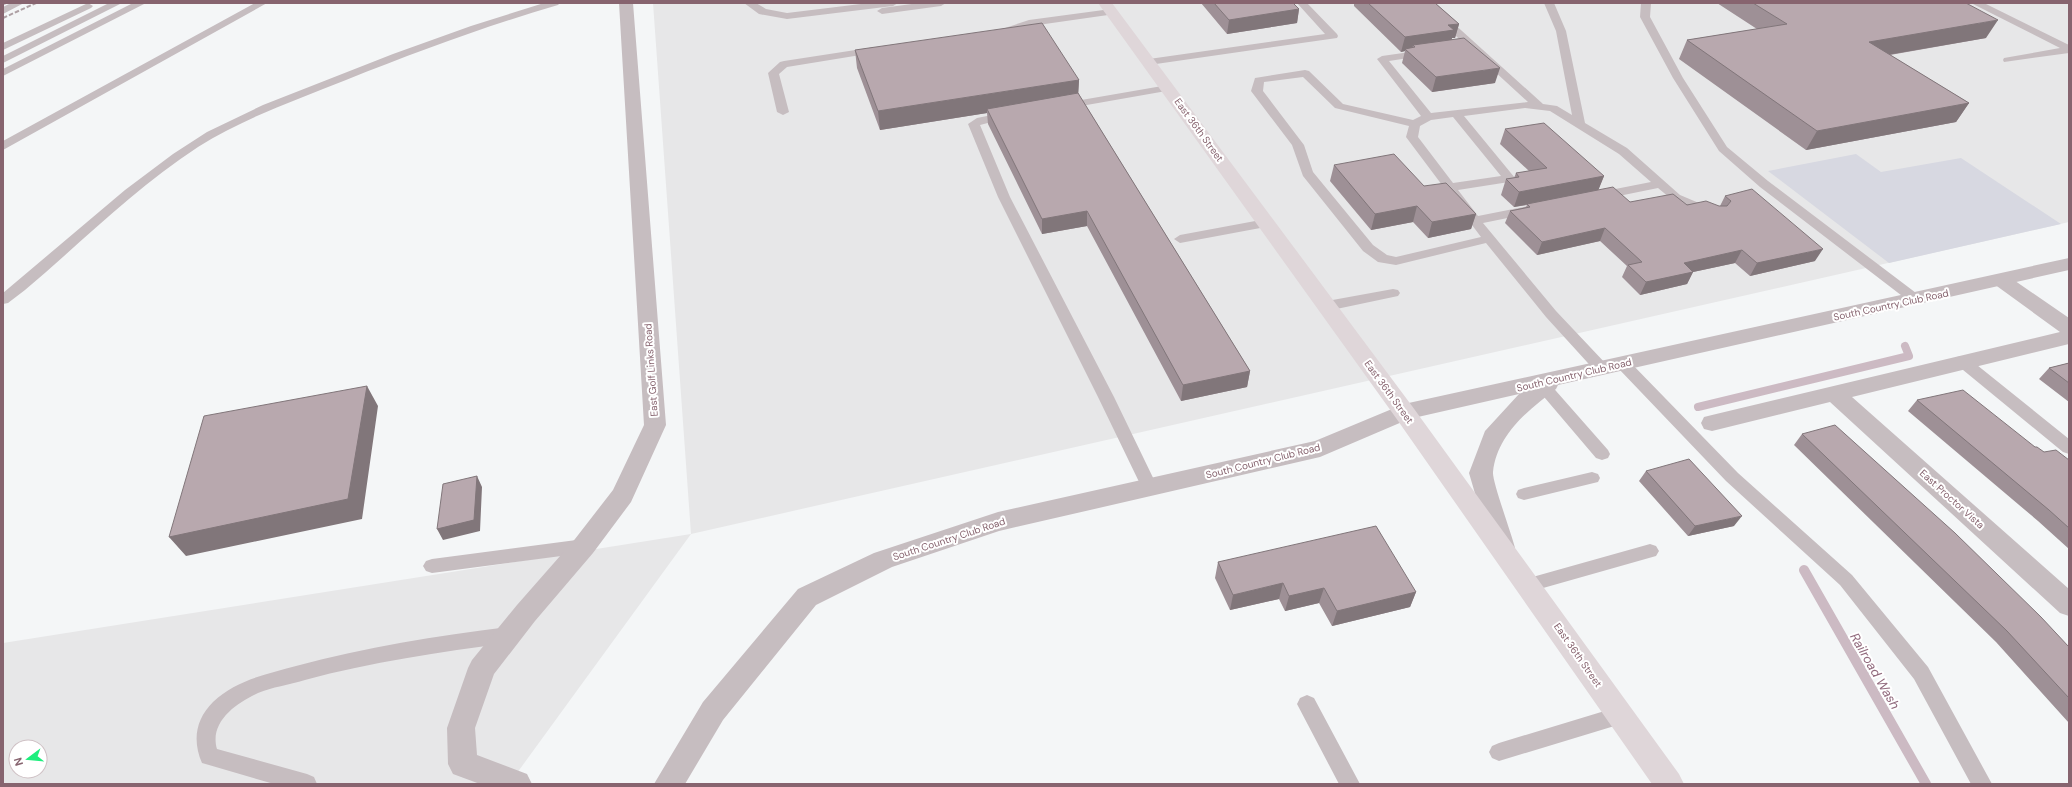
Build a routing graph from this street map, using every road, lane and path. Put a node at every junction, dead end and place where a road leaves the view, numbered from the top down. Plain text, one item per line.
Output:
1 (19, 3) edge
2 (94, 3) edge
3 (117, 3) edge
4 (140, 3) edge
5 (262, 3) edge
6 (555, 3) edge
7 (626, 3) edge
8 (749, 3) edge
9 (894, 3) edge
10 (941, 3) edge
11 (1302, 3) edge
12 (1425, 3) edge
13 (1550, 3) edge
14 (1646, 3) edge
15 (1976, 3) edge
16 (1108, 7) edge
17 (3, 11) edge
18 (828, 12) junction
19 (988, 34) edge
20 (1472, 46) junction
21 (3, 47) edge
22 (1458, 48) edge
23 (886, 49) edge
24 (2069, 50) edge
25 (1435, 51) edge
26 (3, 60) edge
27 (2008, 60) dead end
28 (1149, 62) junction
29 (3, 73) edge
30 (1168, 88) junction
31 (1540, 106) junction
32 (1056, 107) edge
33 (783, 112) dead end
34 (1018, 113) edge
35 (1456, 113) junction
36 (1428, 117) junction
37 (1415, 124) junction
38 (1580, 125) junction
39 (3, 146) edge
40 (1661, 184) junction
41 (1450, 188) junction
42 (1583, 200) edge
43 (1537, 209) edge
44 (1717, 214) edge
45 (1474, 221) junction
46 (1266, 223) junction
47 (1180, 239) dead end
48 (1488, 239) junction
49 (2069, 264) edge
50 (2001, 280) junction
51 (1393, 293) dead end
52 (8, 297) edge
53 (1915, 299) junction
54 (3, 304) edge
55 (1327, 306) junction
56 (2069, 328) edge
57 (2069, 337) edge
58 (1962, 361) junction
59 (1623, 364) junction
60 (1602, 368) junction
61 (1549, 383) junction
62 (1834, 393) junction
63 (1404, 412) junction
64 (1712, 423) dead end
65 (2069, 448) edge
66 (1602, 454) dead end
67 (1592, 478) dead end
68 (1150, 488) junction
69 (1524, 494) dead end
70 (584, 546) junction
71 (1504, 551) junction
72 (1650, 551) dead end
73 (432, 566) dead end
74 (1529, 585) junction
75 (2069, 605) edge
76 (508, 635) junction
77 (1307, 704) dead end
78 (1621, 715) junction
79 (1499, 752) dead end
80 (307, 784) edge
81 (517, 784) edge
82 (669, 784) edge
83 (1350, 784) edge
84 (1669, 784) edge
85 (1982, 784) edge

1 - 17 lane
2 - 21 lane
3 - 26 lane
4 - 29 lane
5 - 39 lane
6 - 52 lane
7 - 70 street, East Golf Links Road
8 - 18 lane
9 - 18 lane
10 - 18 lane
11 - 28 lane
12 - 20 lane
13 - 38 lane
14 - 53 lane
15 - 24 lane
16 - 19 lane
16 - 28 main road, East 36th Street
20 - 22 lane
20 - 31 lane
23 - 33 lane
24 - 27 lane
25 - 36 lane
28 - 30 main road, East 36th Street
30 - 32 lane
30 - 46 main road, East 36th Street
31 - 35 lane
31 - 38 lane
34 - 68 lane
35 - 36 lane
35 - 41 lane
36 - 37 lane
37 - 41 lane
37 - 48 lane
38 - 40 lane
40 - 42 lane
40 - 44 lane
41 - 45 lane
43 - 45 lane
45 - 48 lane
46 - 47 lane
46 - 55 main road, East 36th Street
48 - 60 lane
49 - 50 street, South Country Club Road
50 - 53 street, South Country Club Road
50 - 56 street
51 - 55 lane
52 - 54 lane
53 - 59 street, South Country Club Road
55 - 63 main road, East 36th Street
57 - 58 street
58 - 62 street
58 - 65 lane
59 - 60 street, South Country Club Road
59 - 85 lane
60 - 61 street, South Country Club Road
61 - 63 street, South Country Club Road
61 - 66 lane
61 - 71 street
62 - 64 street
62 - 75 street, East Proctor Vista
63 - 68 street, South Country Club Road
63 - 71 main road, East 36th Street
67 - 69 lane
68 - 82 street, South Country Club Road
70 - 73 lane
70 - 76 street, East Golf Links Road
71 - 74 main road, East 36th Street
72 - 74 lane
74 - 78 main road, East 36th Street
76 - 80 lane
76 - 81 street, East Golf Links Road
77 - 83 lane
78 - 79 lane
78 - 84 main road, East 36th Street

